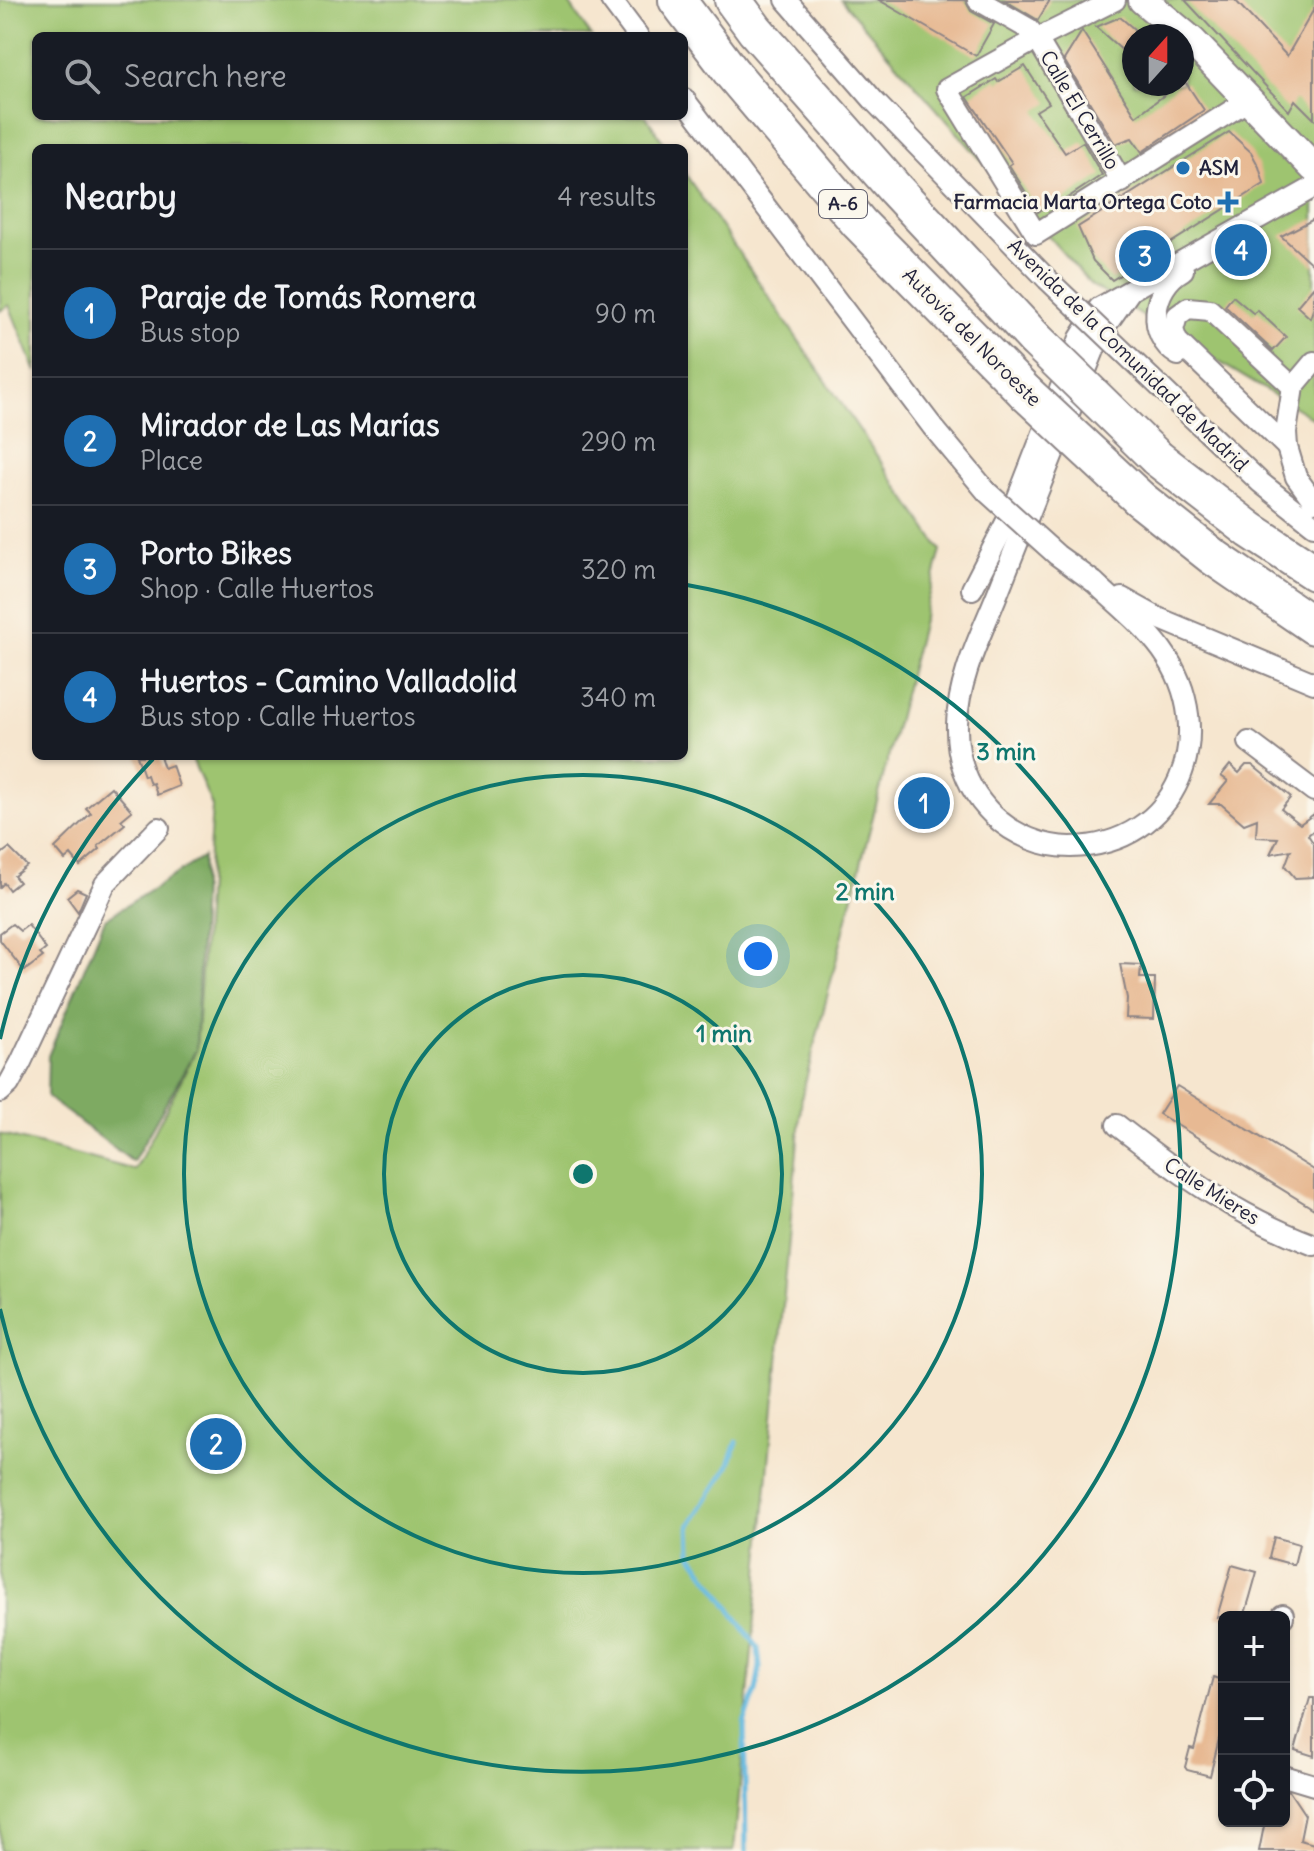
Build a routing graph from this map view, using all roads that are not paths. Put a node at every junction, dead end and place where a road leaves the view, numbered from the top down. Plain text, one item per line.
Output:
1 (611, 0) edge
2 (677, 0) edge
3 (733, 0) edge
4 (786, 0) edge
5 (978, 0) edge
6 (1134, 0) edge
7 (1155, 24) edge
8 (635, 32) edge
9 (1037, 39) junction
10 (1194, 60) edge
11 (688, 104) edge
12 (1239, 106) junction
13 (1314, 168) edge
14 (1122, 182) junction
15 (1314, 187) edge
16 (1212, 245) junction
17 (1130, 291) junction
18 (1194, 360) junction
19 (1314, 362) edge
20 (1293, 387) junction
21 (1287, 447) junction
22 (1314, 502) edge
23 (1314, 525) edge
24 (1314, 572) edge
25 (1094, 582) junction
26 (972, 589) dead end
27 (1314, 626) edge
28 (1314, 683) edge
29 (1249, 742) dead end
30 (1314, 791) edge
31 (159, 828) dead end
32 (0, 1092) edge
33 (1117, 1125) dead end
34 (1314, 1245) edge
35 (1290, 1778) edge
36 (1314, 1785) edge

1 - 8 street
2 - 27 highway, Autovía del Noroeste / A-6, bridge
3 - 24 highway, A-6, bridge
4 - 23 street, Avenida de la Comunidad de Madrid, bridge
5 - 9 street
6 - 7 street
6 - 9 street
6 - 13 street
9 - 14 street, Calle El Cerrillo
9 - 14 street
10 - 12 street
11 - 25 street, bridge
12 - 14 street
12 - 15 street
15 - 16 street
16 - 17 street
16 - 18 street
17 - 25 street
17 - 26 street
18 - 20 street
18 - 21 street
19 - 20 street
20 - 21 street
21 - 22 street
25 - 28 street
29 - 30 street
31 - 32 street
33 - 34 street, Calle Mieres
35 - 36 street

